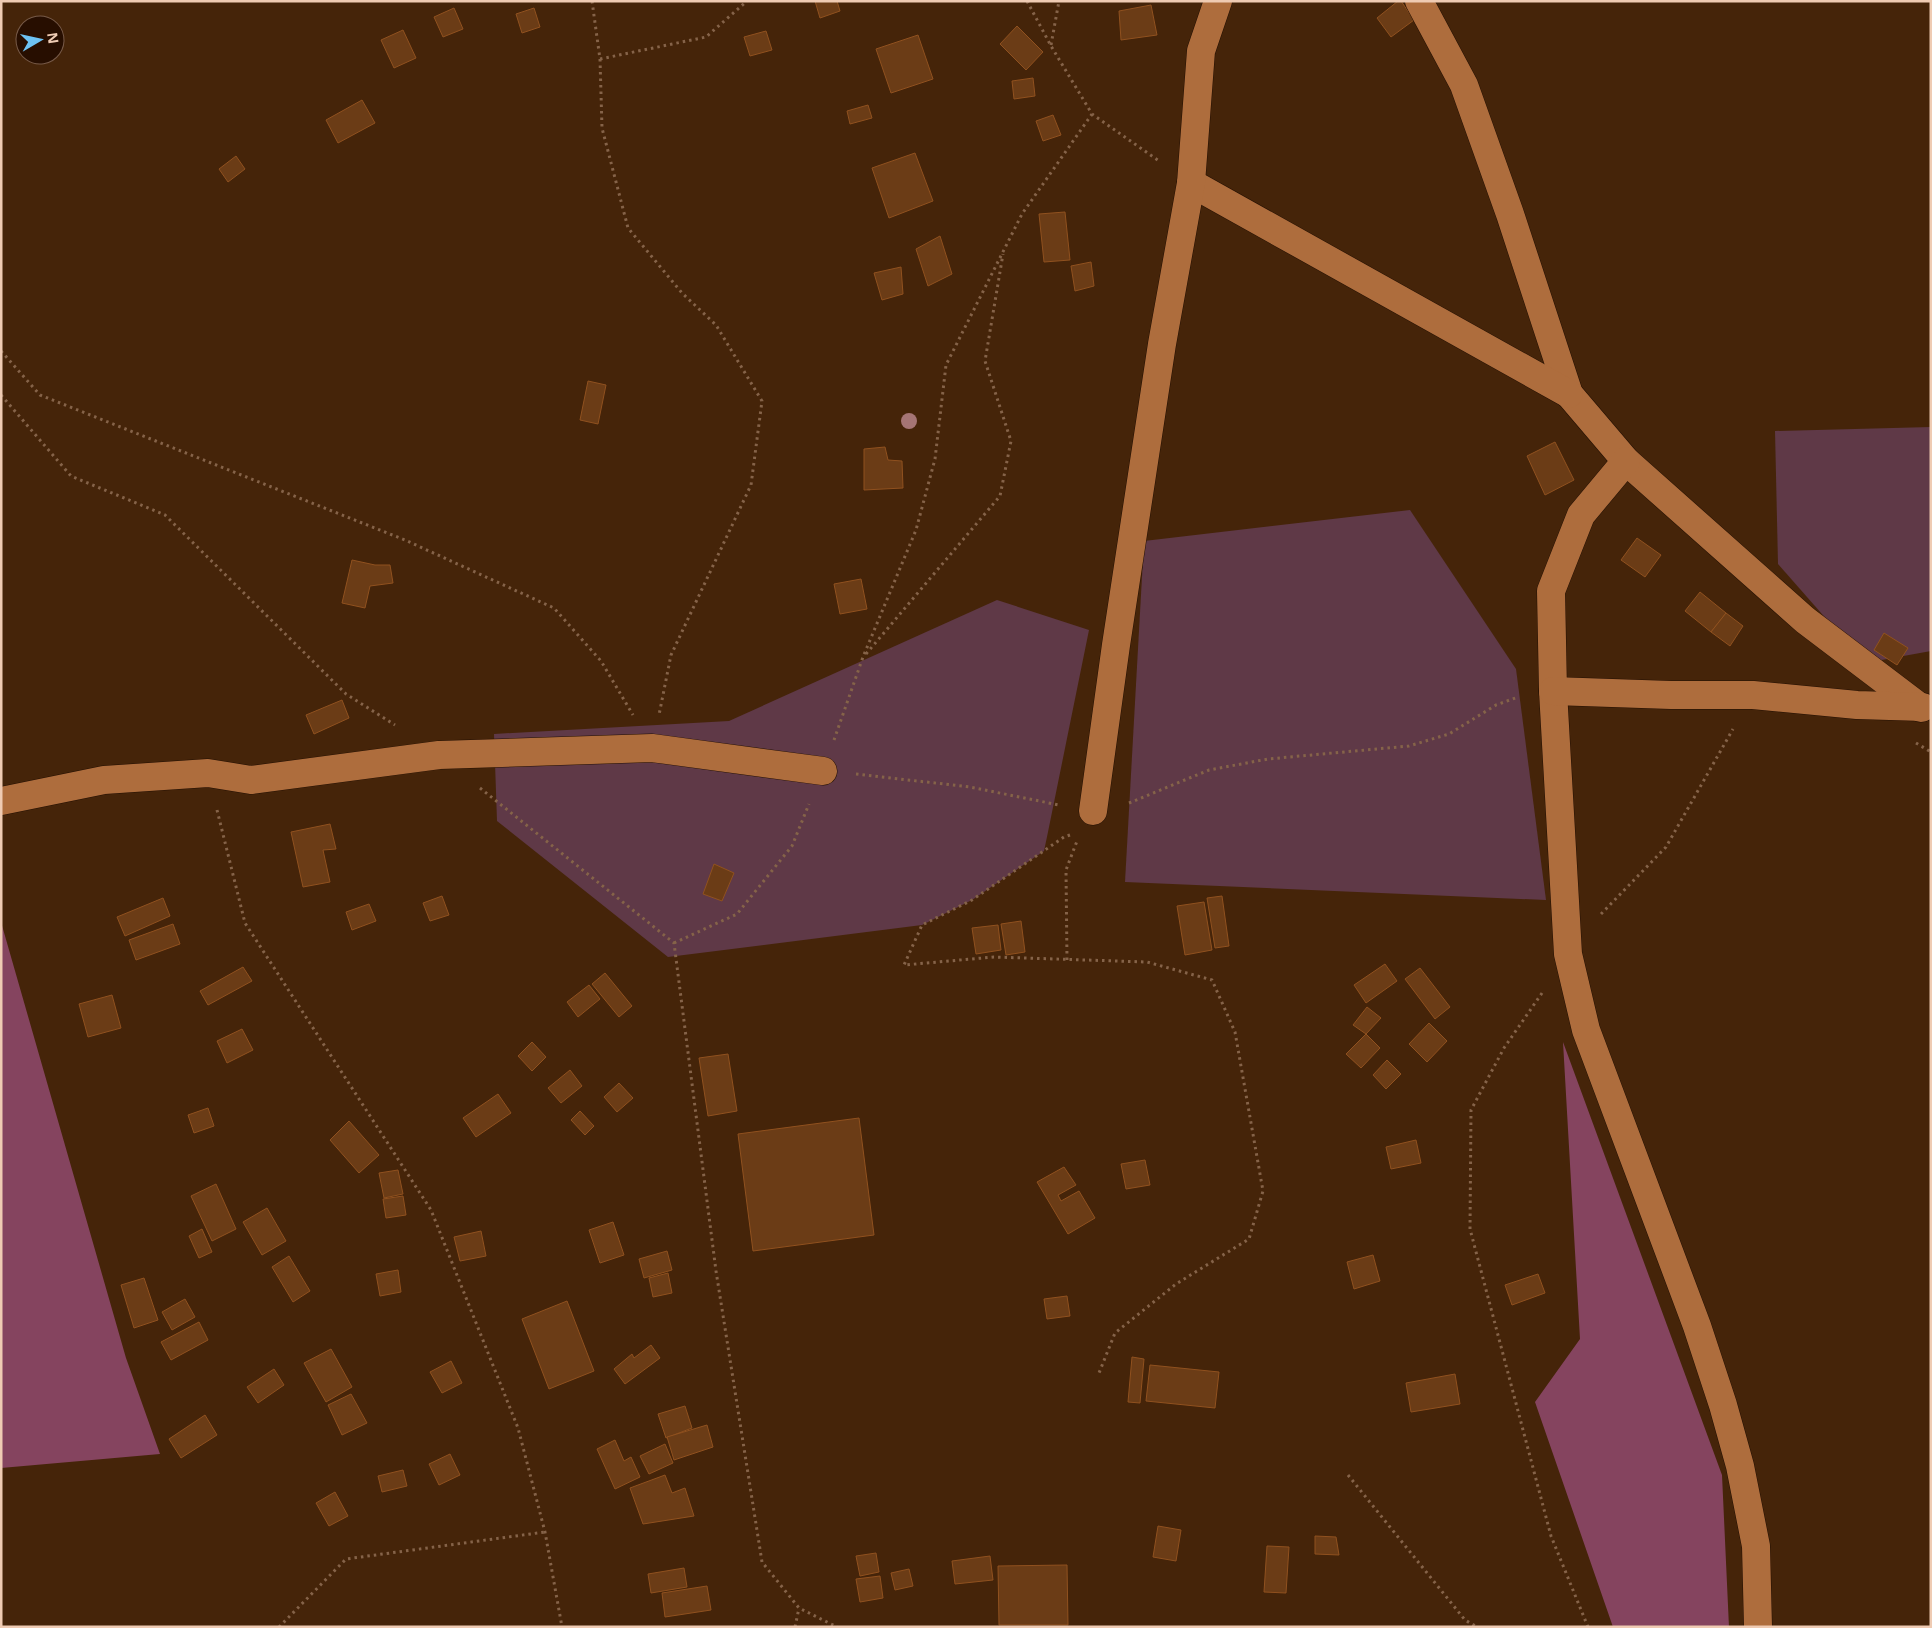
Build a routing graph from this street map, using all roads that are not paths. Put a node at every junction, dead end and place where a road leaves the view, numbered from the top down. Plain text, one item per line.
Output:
1 (1218, 1) edge
2 (1420, 1) edge
3 (1191, 183) junction
4 (1569, 394) junction
5 (1626, 461) junction
6 (1553, 691) junction
7 (1926, 707) edge
8 (823, 771) road end
9 (1, 801) edge
10 (1086, 821) road end
11 (1758, 1627) edge

1 - 3 street
2 - 4 street
3 - 4 street
3 - 10 street
4 - 5 street
5 - 6 street
5 - 7 street
6 - 7 street
6 - 11 street
8 - 9 street

